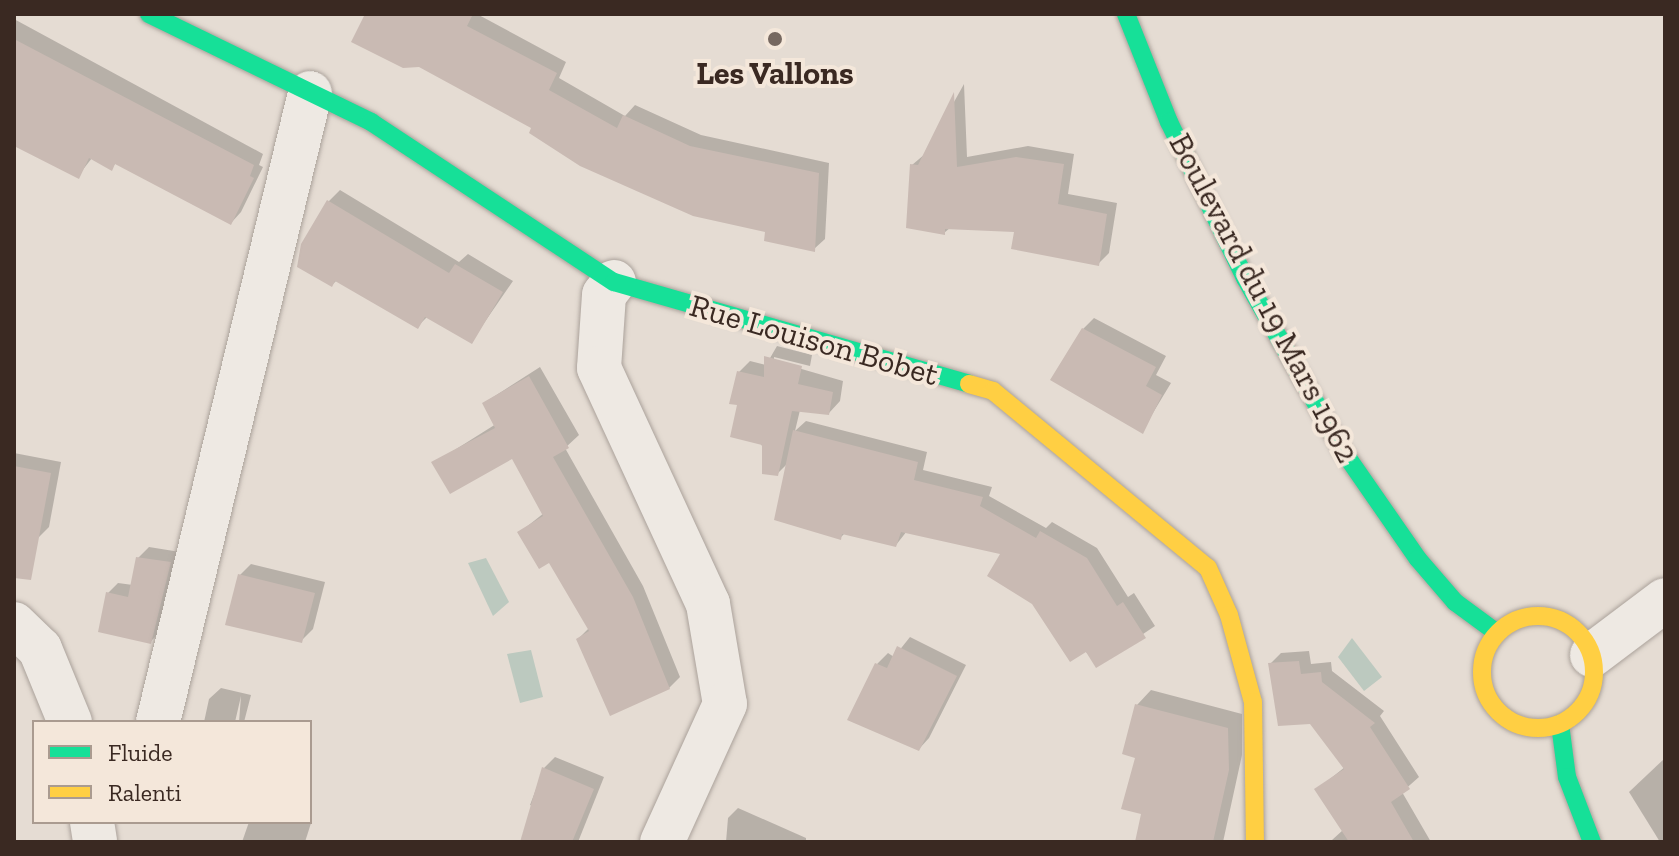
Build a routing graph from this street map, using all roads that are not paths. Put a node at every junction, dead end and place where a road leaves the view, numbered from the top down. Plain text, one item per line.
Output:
1 (149, 14) edge
2 (1126, 14) edge
3 (310, 93) junction
4 (614, 282) junction
5 (1665, 600) edge
6 (14, 624) edge
7 (1497, 633) junction
8 (1592, 655) junction
9 (69, 720) edge
10 (158, 720) edge
11 (1560, 724) junction
12 (662, 842) edge
13 (1255, 842) edge
14 (1592, 842) edge

1 - 3 street, Rue Louison Bobet
2 - 7 street, Boulevard du 19 Mars 1962
3 - 4 street, Rue Louison Bobet
3 - 10 street
4 - 12 street
4 - 13 street, Rue Louison Bobet
5 - 8 street
6 - 9 street
7 - 8 street
7 - 11 street
8 - 11 street
11 - 14 street

